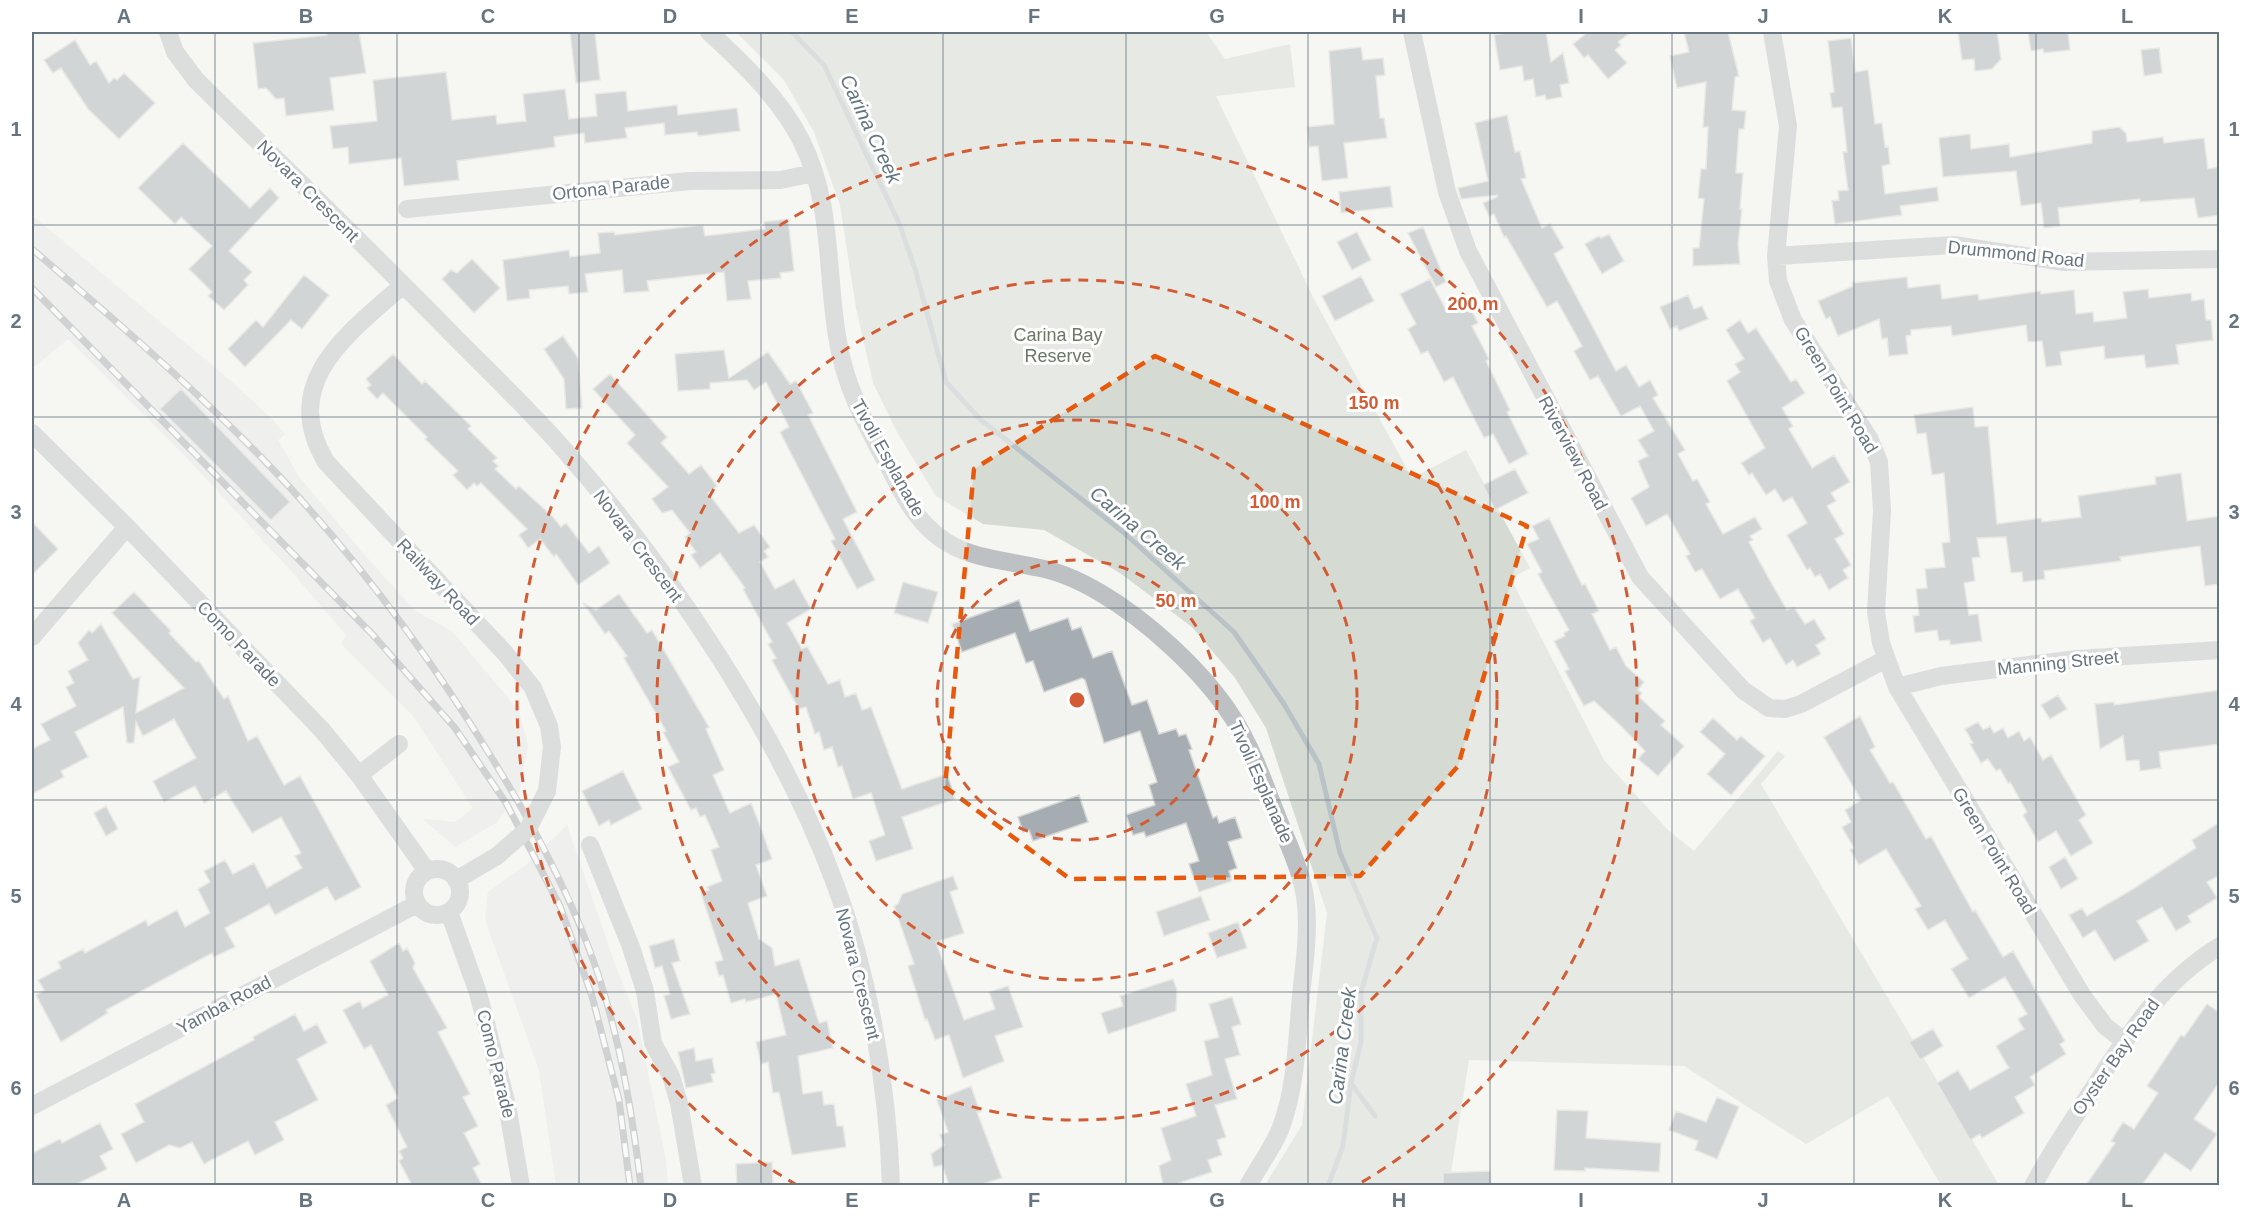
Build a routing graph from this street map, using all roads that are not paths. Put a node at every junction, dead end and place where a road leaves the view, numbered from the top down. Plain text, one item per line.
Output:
1 (168, 32) edge
2 (709, 32) edge
3 (1412, 32) edge
4 (1772, 32) edge
5 (814, 173) junction
6 (407, 209) dead end
7 (1776, 256) junction
8 (2220, 259) edge
9 (403, 285) junction
10 (32, 433) edge
11 (127, 527) junction
12 (32, 637) edge
13 (2220, 650) edge
14 (1886, 659) junction
15 (1897, 687) junction
16 (399, 744) dead end
17 (359, 775) junction
18 (590, 845) dead end
19 (427, 871) junction
20 (456, 880) junction
21 (417, 904) junction
22 (449, 912) junction
23 (2220, 946) edge
24 (2124, 1041) junction
25 (32, 1106) edge
26 (521, 1185) edge
27 (693, 1185) edge
28 (891, 1185) edge
29 (1248, 1185) edge
30 (2033, 1185) edge

1 - 9 street, Novara Crescent
2 - 5 street, Tivoli Esplanade
3 - 14 street, Riverview Road
4 - 7 street, Green Point Road
5 - 6 street, Ortona Parade
5 - 29 street, Tivoli Esplanade
7 - 8 street, Drummond Road
7 - 14 street, Green Point Road
9 - 20 street, Railway Road, bridge
9 - 28 street, Novara Crescent
10 - 11 street, Como Parade
11 - 12 street
11 - 17 street, Como Parade
13 - 15 street, Manning Street
14 - 15 street, Green Point Road
15 - 24 street, Green Point Road
16 - 17 street
17 - 19 street, Como Parade
18 - 27 street
19 - 20 street
19 - 21 street
20 - 22 street
21 - 22 street
21 - 25 street, Yamba Road
22 - 26 street, Como Parade
23 - 24 street, Oyster Bay Road
24 - 30 street, Oyster Bay Road

